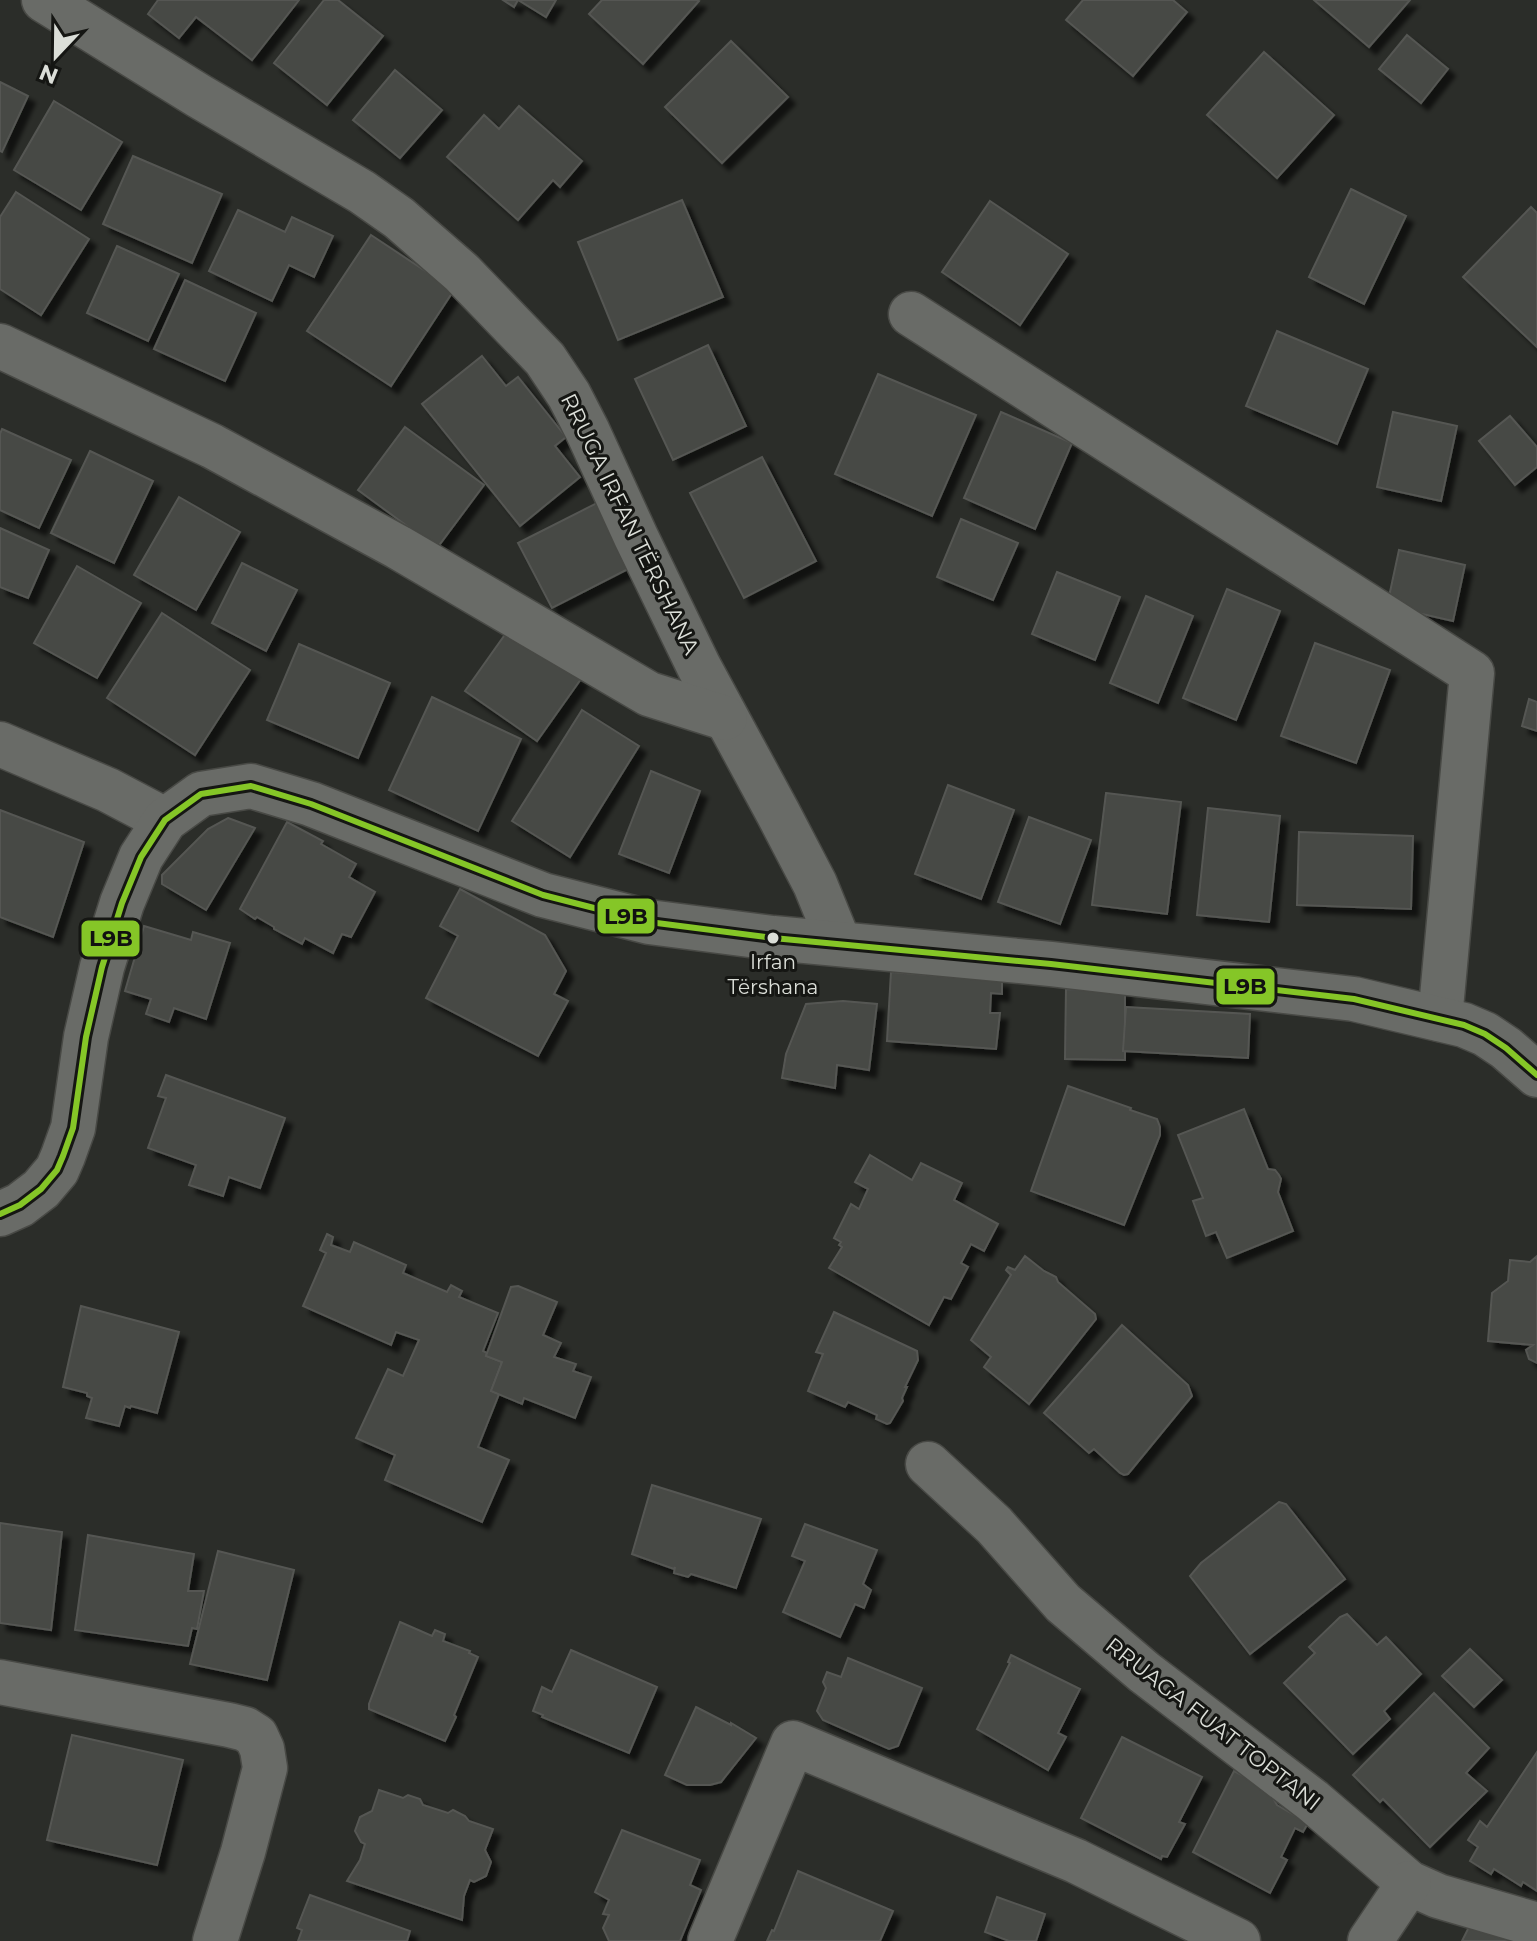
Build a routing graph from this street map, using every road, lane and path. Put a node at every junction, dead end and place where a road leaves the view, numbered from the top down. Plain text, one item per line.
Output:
1 (44, 0) edge
2 (911, 314) dead end
3 (0, 346) edge
4 (725, 718) junction
5 (0, 744) edge
6 (165, 820) junction
7 (839, 943) junction
8 (1440, 1019) junction
9 (1537, 1075) edge
10 (0, 1214) edge
11 (928, 1464) dead end
12 (0, 1682) edge
13 (1409, 1883) junction
14 (1537, 1925) edge
15 (215, 1941) edge
16 (710, 1941) edge
17 (1238, 1941) edge
18 (1370, 1941) edge

1 - 4 street, RRUGA IRFAN TËRSHANA
2 - 8 street
3 - 4 street
4 - 7 street, RRUGA IRFAN TËRSHANA
5 - 6 street
6 - 7 street
6 - 10 street
7 - 8 street
8 - 9 street
11 - 13 street, RRUAGA FUAT TOPTANI
12 - 15 street
13 - 14 street, RRUAGA FUAT TOPTANI
13 - 18 street
16 - 17 street

